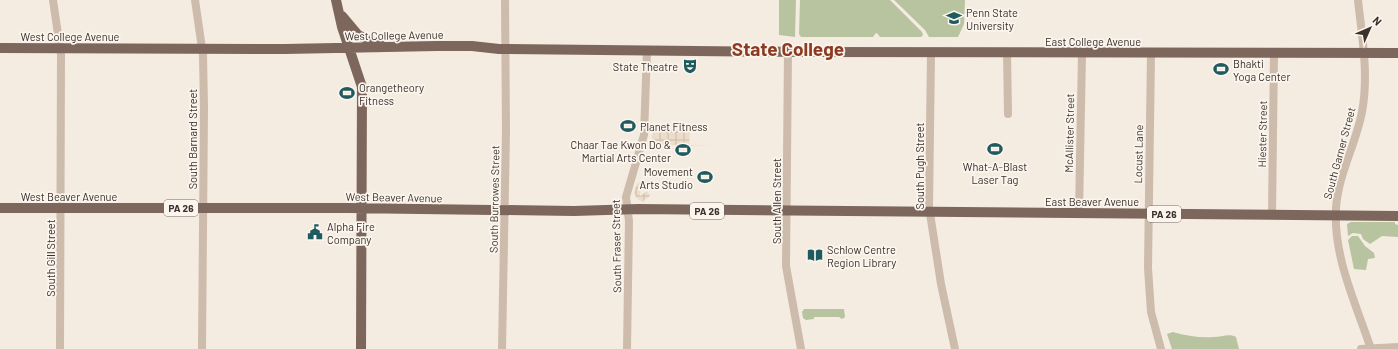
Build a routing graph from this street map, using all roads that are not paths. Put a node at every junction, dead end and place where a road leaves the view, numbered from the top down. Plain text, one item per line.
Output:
1 (53, 0) edge
2 (195, 0) edge
3 (505, 0) edge
4 (1358, 0) edge
5 (337, 5) edge
6 (348, 44) junction
7 (60, 47) junction
8 (392, 47) junction
9 (0, 48) edge
10 (202, 48) junction
11 (506, 49) junction
12 (647, 50) junction
13 (788, 52) junction
14 (931, 52) junction
15 (1007, 52) junction
16 (1082, 53) junction
17 (1151, 53) junction
18 (1274, 53) junction
19 (1364, 53) junction
20 (1398, 53) edge
21 (1008, 114) dead end
22 (0, 208) edge
23 (61, 208) junction
24 (203, 208) junction
25 (362, 208) junction
26 (628, 209) junction
27 (504, 210) junction
28 (787, 211) junction
29 (929, 212) junction
30 (1079, 213) junction
31 (1148, 214) junction
32 (1272, 214) junction
33 (1336, 215) junction
34 (1398, 216) edge
35 (1398, 347) edge
36 (1370, 348) edge
37 (60, 349) edge
38 (202, 349) edge
39 (361, 349) edge
40 (502, 349) edge
41 (627, 349) edge
42 (801, 349) edge
43 (955, 349) edge
44 (1160, 349) edge
45 (1361, 349) edge

1 - 7 street, South Gill Street
2 - 10 street, South Barnard Street
3 - 11 street, South Burrowes Street
4 - 19 street, South Garner Street
5 - 6 main road
5 - 8 main road
6 - 8 main road, West College Avenue
6 - 10 main road, West College Avenue
6 - 25 main road
7 - 9 main road, West College Avenue
7 - 10 main road, West College Avenue
7 - 23 street, South Gill Street
8 - 11 main road, West College Avenue
10 - 24 street, South Barnard Street
11 - 12 main road, West College Avenue
11 - 27 street, South Burrowes Street
12 - 13 main road, West College Avenue
12 - 26 street, South Fraser Street
13 - 14 main road, East College Avenue
13 - 28 street, South Allen Street
14 - 15 main road, East College Avenue
14 - 29 street, South Pugh Street
15 - 16 main road, East College Avenue
15 - 21 street
16 - 17 main road, East College Avenue
16 - 30 street, McAllister Street
17 - 18 main road, East College Avenue
17 - 31 street, Locust Lane
18 - 19 main road, East College Avenue
18 - 32 street, Hiester Street
19 - 20 main road, East College Avenue
19 - 33 street, South Garner Street
22 - 23 main road, West Beaver Avenue / PA 26
23 - 24 main road, West Beaver Avenue / PA 26
23 - 37 street, South Gill Street
24 - 25 main road, West Beaver Avenue / PA 26
24 - 38 street, South Barnard Street
25 - 27 main road, West Beaver Avenue / PA 26
25 - 39 main road
26 - 27 main road, West Beaver Avenue / PA 26
26 - 28 main road, West Beaver Avenue / PA 26
26 - 41 street, South Fraser Street
27 - 40 street, South Burrowes Street
28 - 29 main road, East Beaver Avenue / PA 26
28 - 42 street, South Allen Street
29 - 30 main road, East Beaver Avenue / PA 26
29 - 43 street, South Pugh Street
30 - 31 main road, East Beaver Avenue / PA 26
31 - 32 main road, East Beaver Avenue / PA 26
31 - 44 street, Locust Lane
32 - 33 main road, East Beaver Avenue / PA 26
33 - 34 main road, East Beaver Avenue / PA 26
33 - 36 street, South Garner Street
35 - 36 street
36 - 45 street

